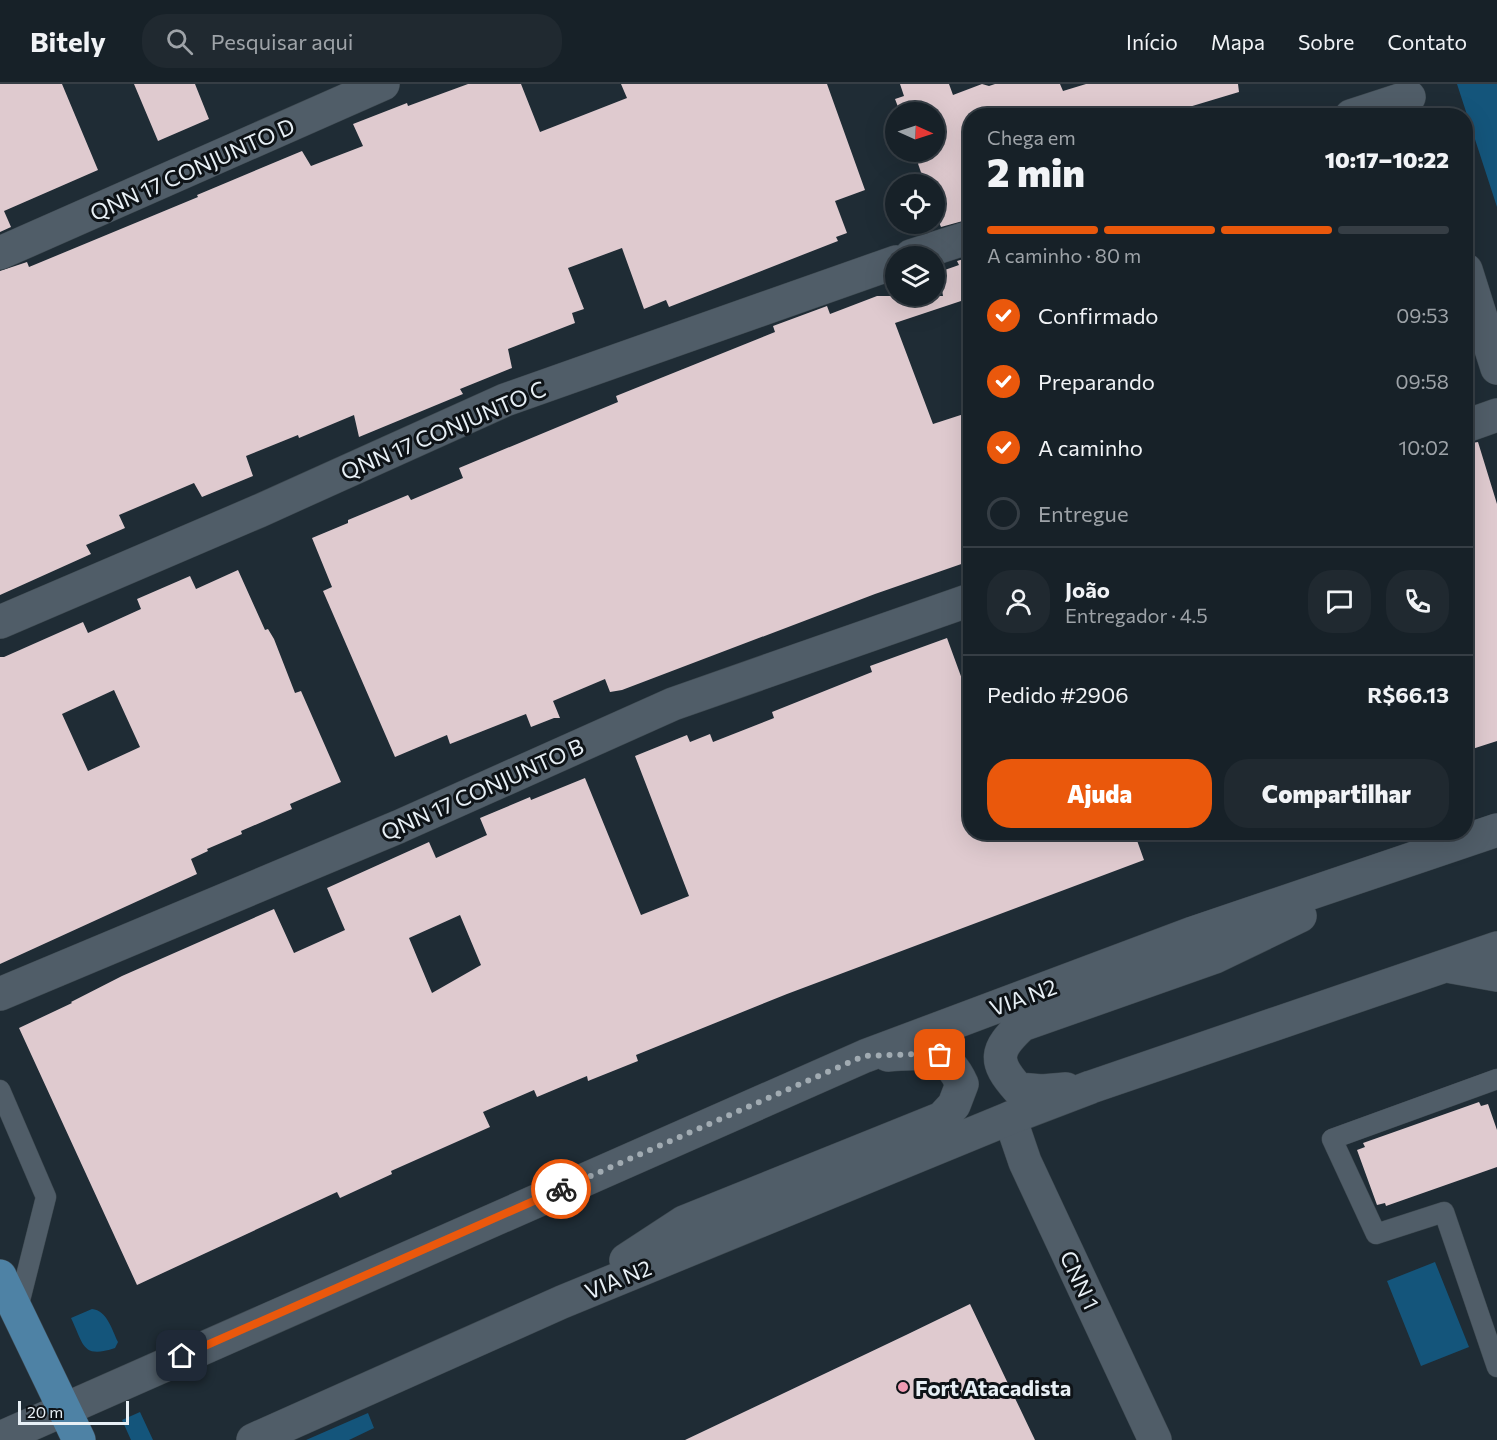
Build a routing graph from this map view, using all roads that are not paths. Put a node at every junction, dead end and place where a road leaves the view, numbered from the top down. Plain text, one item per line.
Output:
1 (383, 84) edge
2 (1410, 99) edge
3 (1379, 108) edge
4 (963, 239) edge
5 (942, 246) edge
6 (0, 253) edge
7 (885, 266) edge
8 (1473, 292) edge
9 (1497, 368) edge
10 (1497, 415) edge
11 (1473, 424) edge
12 (963, 602) edge
13 (0, 622) edge
14 (1497, 830) edge
15 (1473, 838) edge
16 (1467, 840) edge
17 (1432, 852) junction
18 (1497, 948) edge
19 (1442, 966) junction
20 (1497, 975) edge
21 (0, 994) edge
22 (864, 1056) junction
23 (1497, 1079) edge
24 (1091, 1087) junction
25 (0, 1090) edge
26 (1010, 1118) junction
27 (0, 1276) edge
28 (562, 1302) junction
29 (17, 1312) junction
30 (1497, 1367) edge
31 (63, 1409) junction
32 (0, 1438) edge
33 (79, 1440) edge
34 (253, 1440) edge
35 (1155, 1440) edge

1 - 6 main road, QNN 17 CONJUNTO D
2 - 3 main road
4 - 5 main road
7 - 13 main road, QNN 17 CONJUNTO C
8 - 9 main road
10 - 11 main road
12 - 21 main road, QNN 17 CONJUNTO B
14 - 15 main road, VIA N2
16 - 17 main road, VIA N2
17 - 22 main road, VIA N2
17 - 24 main road
18 - 19 main road, VIA N2
19 - 20 main road
19 - 24 main road, VIA N2
22 - 28 main road
22 - 31 main road, VIA N2
23 - 30 lane
24 - 26 main road, VIA N2
25 - 29 lane
26 - 28 main road, VIA N2
26 - 35 main road, CNN 1
27 - 29 main road
28 - 34 main road, VIA N2
29 - 31 main road
31 - 32 main road, VIA N2
31 - 33 main road

